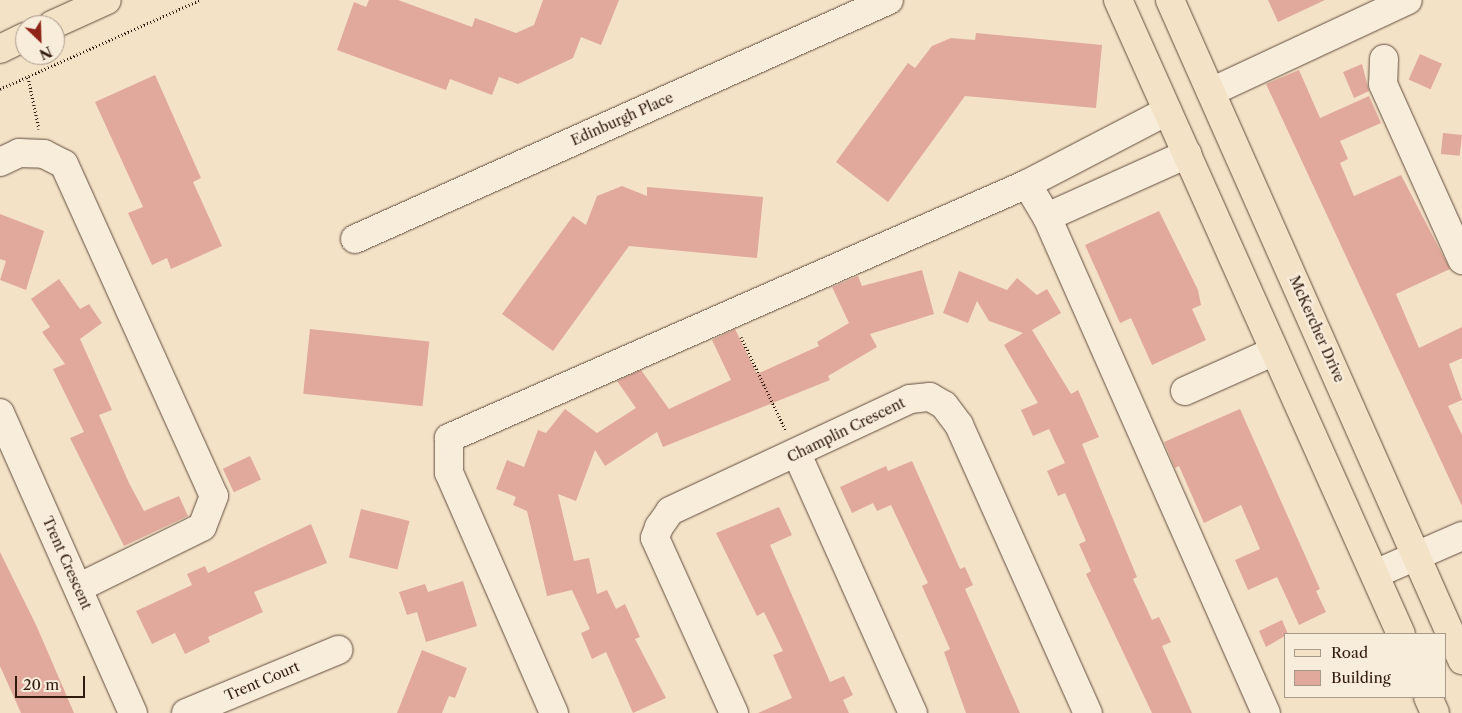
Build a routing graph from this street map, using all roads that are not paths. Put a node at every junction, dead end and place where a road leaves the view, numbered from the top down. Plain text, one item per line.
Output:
1 (107, 0) edge
2 (1118, 0) edge
3 (1170, 0) edge
4 (1408, 0) edge
5 (874, 3) edge
6 (65, 19) edge
7 (15, 42) edge
8 (0, 49) edge
9 (1384, 59) dead end
10 (1212, 92) junction
11 (1167, 111) junction
12 (1187, 154) junction
13 (0, 162) edge
14 (1026, 184) junction
15 (1047, 217) junction
16 (356, 239) dead end
17 (1462, 260) edge
18 (1275, 351) junction
19 (1185, 391) dead end
20 (0, 413) edge
21 (793, 444) junction
22 (1462, 536) edge
23 (1418, 555) junction
24 (1375, 574) junction
25 (78, 588) junction
26 (1401, 633) edge
27 (338, 650) dead end
28 (1462, 660) edge
29 (1428, 698) edge
30 (134, 713) edge
31 (186, 713) edge
32 (554, 713) edge
33 (734, 713) edge
34 (913, 713) edge
35 (1088, 713) edge
36 (1266, 713) edge
37 (1435, 713) edge

1 - 6 main road
2 - 11 main road
3 - 10 main road, McKercher Drive
4 - 10 street
5 - 16 street, Edinburgh Place
7 - 8 main road
9 - 17 street
10 - 23 main road, McKercher Drive
11 - 12 main road
11 - 14 street
12 - 15 street
12 - 18 main road
13 - 25 street
14 - 15 street
14 - 32 street
15 - 36 street
18 - 19 street
18 - 24 main road
20 - 25 street, Trent Crescent
21 - 33 street, Champlin Crescent
21 - 34 street
21 - 35 street, Champlin Crescent
22 - 23 street
23 - 24 street
23 - 28 main road, McKercher Drive
24 - 26 main road
25 - 30 street, Trent Crescent
27 - 31 street, Trent Court
29 - 37 main road

